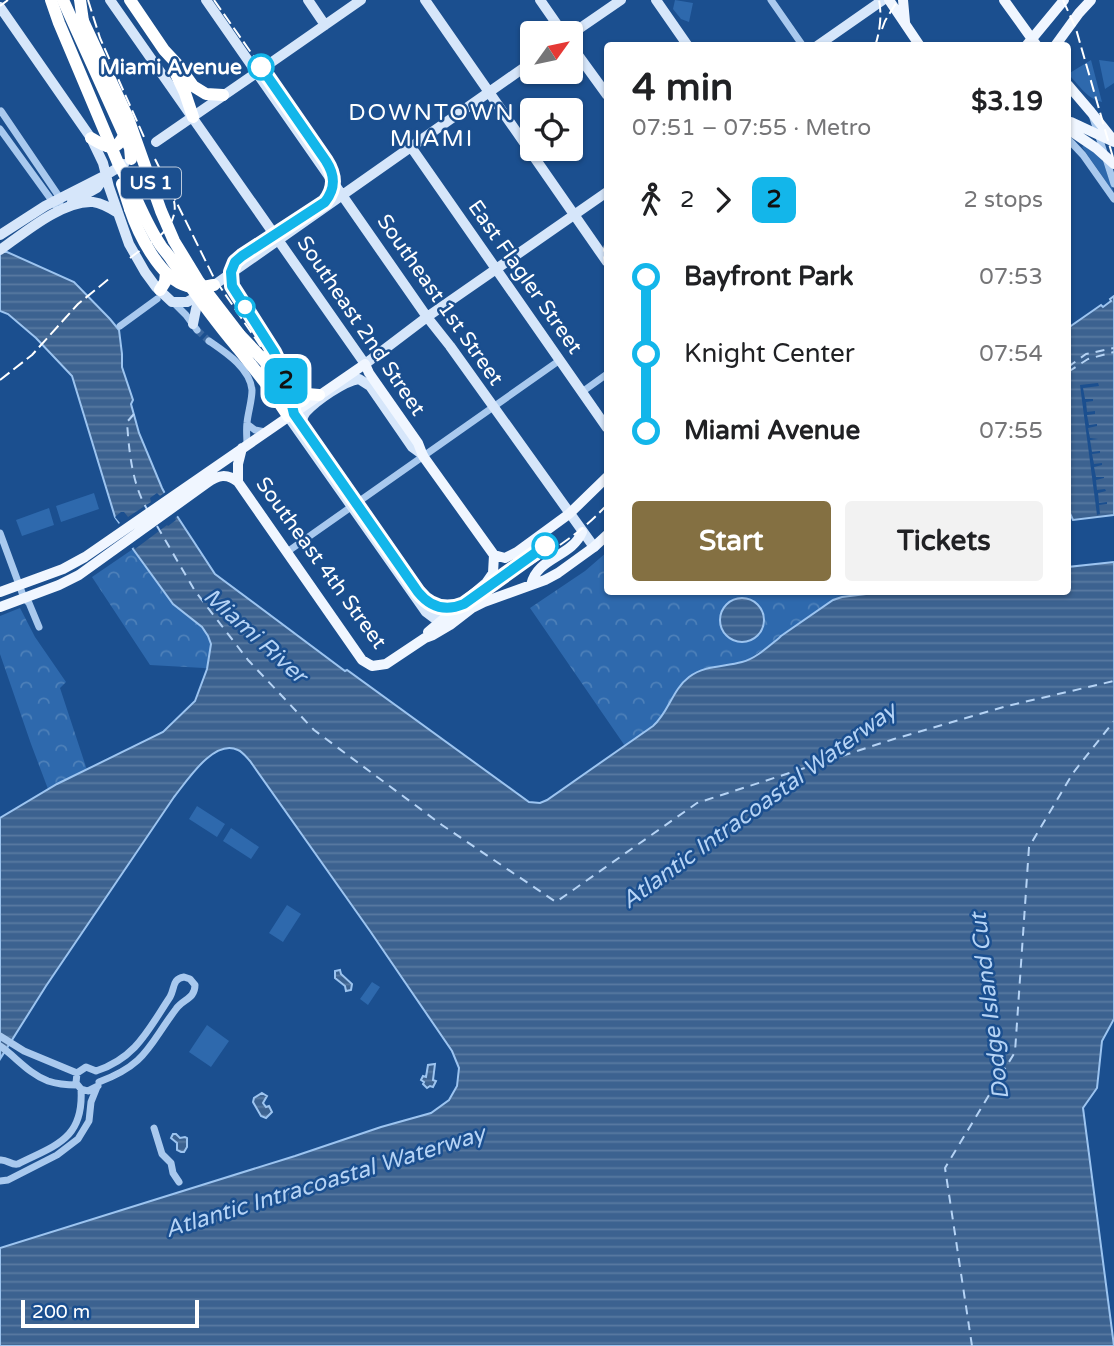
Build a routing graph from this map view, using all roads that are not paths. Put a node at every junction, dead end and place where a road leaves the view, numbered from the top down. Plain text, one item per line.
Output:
1 (51, 0) edge
2 (62, 0) edge
3 (72, 0) edge
4 (80, 0) edge
5 (110, 0) edge
6 (206, 0) edge
7 (308, 0) edge
8 (361, 0) edge
9 (425, 0) edge
10 (540, 0) edge
11 (621, 0) edge
12 (656, 0) edge
13 (772, 0) edge
14 (883, 0) edge
15 (889, 0) edge
16 (903, 0) edge
17 (1004, 0) edge
18 (1064, 0) edge
19 (1091, 0) edge
20 (133, 3) edge
21 (1, 12) edge
22 (83, 21) junction
23 (555, 21) edge
24 (905, 24) junction
25 (326, 25) junction
26 (583, 26) edge
27 (685, 42) edge
28 (800, 42) edge
29 (823, 42) edge
30 (917, 42) edge
31 (1030, 42) edge
32 (1032, 42) edge
33 (1058, 42) edge
34 (164, 50) junction
35 (583, 62) edge
36 (263, 69) junction
37 (520, 70) edge
38 (1071, 89) edge
39 (604, 91) edge
40 (489, 92) junction
41 (223, 95) junction
42 (1, 111) edge
43 (1091, 112) junction
44 (193, 117) junction
45 (1071, 122) edge
46 (0, 129) edge
47 (1071, 132) edge
48 (124, 135) junction
49 (1099, 136) junction
50 (91, 138) junction
51 (1071, 142) edge
52 (1114, 142) edge
53 (411, 147) junction
54 (1104, 154) junction
55 (125, 161) junction
56 (1114, 164) edge
57 (106, 175) junction
58 (1114, 184) edge
59 (604, 194) edge
60 (342, 195) junction
61 (1114, 199) edge
62 (56, 200) junction
63 (61, 210) junction
64 (124, 211) junction
65 (574, 215) junction
66 (0, 235) edge
67 (279, 240) junction
68 (0, 250) edge
69 (170, 256) junction
70 (604, 257) edge
71 (496, 269) junction
72 (166, 273) junction
73 (215, 285) junction
74 (158, 295) junction
75 (200, 295) junction
76 (172, 302) junction
77 (427, 317) junction
78 (193, 323) joint
79 (120, 326) dead end
80 (209, 341) tunnel mouth
81 (560, 360) junction
82 (365, 364) junction
83 (604, 376) edge
84 (582, 392) junction
85 (321, 396) junction
86 (494, 407) junction
87 (288, 416) junction
88 (303, 422) junction
89 (247, 424) junction
90 (604, 424) edge
91 (265, 432) junction
92 (299, 433) junction
93 (245, 446) junction
94 (423, 456) junction
95 (604, 480) edge
96 (239, 482) junction
97 (197, 484) junction
98 (354, 505) junction
99 (569, 514) junction
100 (582, 532) junction
101 (0, 533) edge
102 (604, 538) edge
103 (594, 547) junction
104 (287, 552) junction
105 (494, 555) junction
106 (95, 557) junction
107 (19, 585) junction
108 (531, 585) junction
109 (0, 592) edge
110 (24, 598) junction
111 (0, 607) edge
112 (452, 615) junction
113 (39, 627) dead end
114 (425, 638) junction
115 (173, 991) junction
116 (184, 999) junction
117 (0, 1036) edge
118 (6, 1047) edge
119 (36, 1055) junction
120 (27, 1068) junction
121 (96, 1071) junction
122 (77, 1073) junction
123 (98, 1084) junction
124 (79, 1087) junction
125 (154, 1128) dead end
126 (0, 1160) edge
127 (0, 1181) edge
128 (179, 1182) dead end

1 - 55 highway, US 1, bridge
2 - 48 highway
2 - 69 highway, bridge
3 - 22 highway, US 1
4 - 22 highway
5 - 44 main road, Southeast 2nd Street
6 - 36 main road, Southeast 1st Street
7 - 25 main road
8 - 25 main road
9 - 40 main road
10 - 23 main road
11 - 26 main road
12 - 27 main road
13 - 28 street
14 - 29 main road
15 - 24 main road
16 - 24 main road
17 - 31 main road
18 - 32 main road
19 - 33 main road
20 - 34 highway
21 - 50 main road
22 - 85 highway, US 1, bridge
24 - 30 main road
25 - 36 main road
34 - 41 highway
34 - 44 highway
35 - 39 main road
36 - 41 main road
36 - 60 main road, Southeast 1st Street
37 - 40 main road
38 - 43 main road
40 - 53 main road
40 - 65 main road
41 - 44 main road
42 - 62 street
43 - 49 street
43 - 52 main road
44 - 55 main road
44 - 67 main road, Southeast 2nd Street
45 - 49 main road
46 - 62 street
47 - 54 main road
48 - 50 highway
48 - 55 highway
49 - 52 main road
49 - 54 street
50 - 57 main road
51 - 61 street
53 - 60 main road
53 - 71 main road, East Flagler Street
54 - 56 main road
54 - 58 street
55 - 57 main road
55 - 64 highway, bridge
55 - 69 highway, US 1, bridge
57 - 62 main road
57 - 63 main road
57 - 64 main road
59 - 65 main road
60 - 67 main road
60 - 77 main road, Southeast 1st Street
62 - 63 street
62 - 66 main road
63 - 64 main road
63 - 68 main road
64 - 72 highway
64 - 74 main road
65 - 70 main road
65 - 71 main road
67 - 73 main road
67 - 82 main road, Southeast 2nd Street
69 - 87 highway, US 1, bridge
71 - 77 main road
71 - 81 main road, East Flagler Street
72 - 73 highway
72 - 74 highway
73 - 75 main road
74 - 76 main road
74 - 79 street
75 - 76 main road
75 - 78 main road
76 - 78 street
77 - 82 main road
77 - 86 main road, Southeast 1st Street
80 - 89 street
81 - 84 main road, East Flagler Street
81 - 86 street
82 - 85 main road
82 - 94 main road, Southeast 2nd Street
83 - 84 street
84 - 90 main road, East Flagler Street
85 - 87 main road
85 - 88 main road
85 - 94 main road, Southeast 2nd Street
86 - 94 street
86 - 99 main road, Southeast 1st Street
87 - 91 main road
87 - 92 main road
88 - 92 main road
88 - 98 main road
89 - 91 street
89 - 93 street
91 - 93 main road
92 - 98 main road
93 - 96 main road
93 - 97 main road
94 - 98 street
94 - 105 main road, Southeast 2nd Street
95 - 99 main road
96 - 97 main road
96 - 104 main road, Southeast 4th Street
97 - 106 main road
98 - 104 street
98 - 112 main road
99 - 100 main road, Southeast 1st Street
99 - 105 main road
100 - 103 main road, Southeast 1st Street
100 - 108 main road
101 - 107 street
102 - 103 main road
103 - 108 main road
104 - 114 main road, Southeast 4th Street
105 - 112 main road
106 - 107 main road
106 - 110 main road
107 - 109 main road
107 - 110 street
108 - 112 main road
110 - 111 main road
110 - 113 street
112 - 114 main road
112 - 114 main road
115 - 116 street
115 - 116 street
115 - 121 street
116 - 123 street
117 - 118 street
118 - 119 street
118 - 120 street
119 - 120 street
119 - 122 street
120 - 124 street
121 - 122 street
121 - 123 street
122 - 124 street
123 - 124 street
123 - 127 street
124 - 126 street
125 - 128 street

